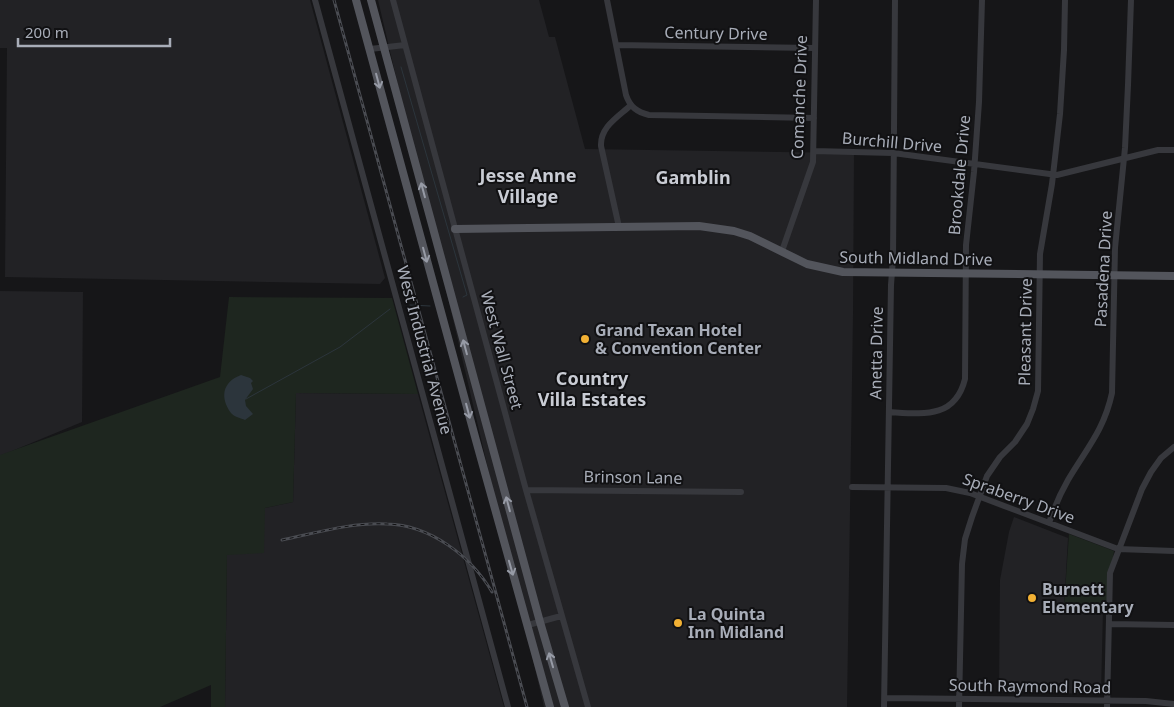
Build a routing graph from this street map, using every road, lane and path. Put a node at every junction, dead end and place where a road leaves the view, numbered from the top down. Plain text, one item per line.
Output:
1 (315, 0) edge
2 (356, 0) edge
3 (371, 0) edge
4 (393, 0) edge
5 (607, 0) edge
6 (816, 0) edge
7 (895, 0) edge
8 (982, 0) edge
9 (1065, 0) edge
10 (1131, 0) edge
11 (405, 45) junction
12 (616, 45) junction
13 (384, 47) junction
14 (815, 48) junction
15 (370, 49) junction
16 (631, 105) junction
17 (814, 118) junction
18 (1174, 150) edge
19 (814, 151) junction
20 (893, 153) junction
21 (1124, 159) junction
22 (975, 164) junction
23 (1053, 175) junction
24 (619, 227) junction
25 (455, 229) junction
26 (782, 251) junction
27 (892, 273) junction
28 (965, 274) junction
29 (1040, 274) junction
30 (1114, 275) junction
31 (1174, 276) edge
32 (889, 412) junction
33 (1174, 447) edge
34 (852, 487) dead end
35 (888, 487) junction
36 (526, 490) junction
37 (740, 492) dead end
38 (979, 497) junction
39 (1049, 523) junction
40 (1118, 549) junction
41 (1174, 552) edge
42 (561, 616) junction
43 (540, 622) junction
44 (1109, 624) junction
45 (528, 625) junction
46 (1174, 625) edge
47 (884, 698) junction
48 (959, 699) junction
49 (1033, 703) edge
50 (1107, 704) edge
51 (1174, 704) edge
52 (508, 707) edge
53 (550, 707) edge
54 (565, 707) edge
55 (588, 707) edge
56 (884, 707) edge
57 (959, 707) edge

1 - 52 street, West Industrial Avenue
2 - 15 main road
3 - 13 main road
4 - 11 street, West Wall Street
5 - 12 street
6 - 14 street, Comanche Drive
7 - 20 street, Anetta Drive
8 - 22 street, Brookdale Drive
9 - 23 street, Pleasant Drive
10 - 21 street, Pasadena Drive
11 - 13 street
11 - 25 street, West Wall Street
12 - 14 street, Century Drive
12 - 16 street
13 - 15 street
43 -> 13 main road
14 - 17 street, Comanche Drive
15 -> 45 main road
16 - 17 street
16 - 24 street
17 - 19 street, Comanche Drive
18 - 21 street, Burchill Drive
19 - 20 street, Burchill Drive
19 - 26 street, Comanche Drive
20 - 22 street, Burchill Drive
20 - 27 street, Anetta Drive
21 - 23 street, Burchill Drive
21 - 30 street, Pasadena Drive
22 - 23 street, Burchill Drive
22 - 28 street, Brookdale Drive
23 - 29 street, Pleasant Drive
24 - 25 main road, South Midland Drive
24 - 26 main road, South Midland Drive
25 - 36 street, West Wall Street
26 - 27 main road, South Midland Drive
27 - 28 main road, South Midland Drive
27 - 32 street, Anetta Drive
28 - 29 main road, South Midland Drive
28 - 32 street, Brookdale Drive
29 - 30 main road, South Midland Drive
29 - 38 street, Pleasant Drive
30 - 31 main road, South Midland Drive
30 - 39 street, Pasadena Drive
32 - 35 street, Anetta Drive
33 - 40 street
34 - 35 street, Spraberry Drive
35 - 38 street, Spraberry Drive
35 - 47 street, Anetta Drive
36 - 37 street, Brinson Lane
36 - 42 street, West Wall Street
38 - 39 street, Spraberry Drive
38 - 48 street, Pleasant Drive
39 - 40 street, Spraberry Drive
40 - 41 street, Spraberry Drive
40 - 44 street
42 - 43 street
42 - 55 street, West Wall Street
43 - 45 street
54 -> 43 main road
44 - 46 street
44 - 50 street
45 - 53 main road
47 - 48 street, South Raymond Road
47 - 56 street, Anetta Drive
48 - 49 street, South Raymond Road
48 - 57 street, Pleasant Drive
49 - 50 street, South Raymond Road
50 - 51 street, South Raymond Road

